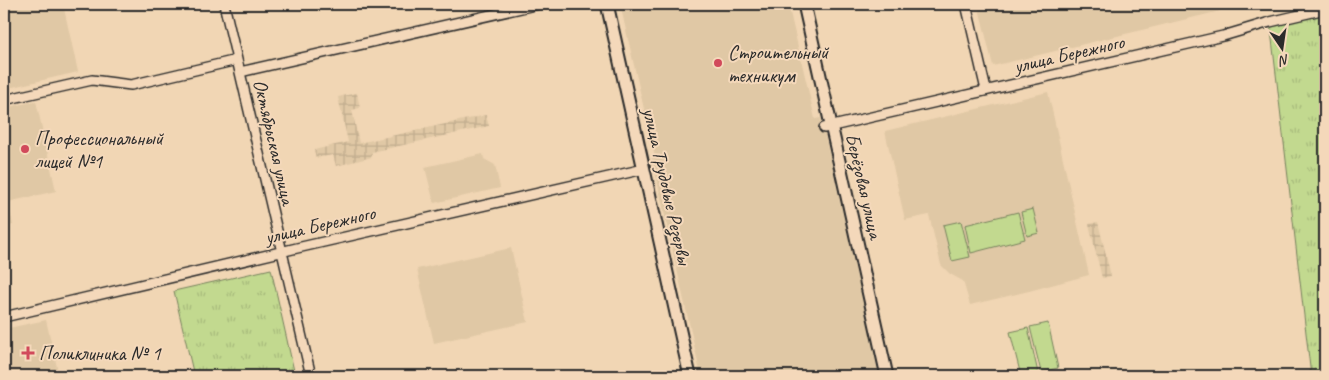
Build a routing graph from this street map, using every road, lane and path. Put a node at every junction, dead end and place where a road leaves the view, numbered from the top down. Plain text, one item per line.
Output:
1 (224, 4) edge
2 (539, 4) edge
3 (607, 4) edge
4 (804, 4) edge
5 (966, 4) edge
6 (1321, 10) dead end
7 (237, 60) junction
8 (240, 72) junction
9 (986, 90) junction
10 (4, 100) edge
11 (828, 128) junction
12 (644, 169) junction
13 (282, 251) junction
14 (4, 317) edge
15 (311, 376) edge
16 (690, 376) edge
17 (887, 376) edge

1 - 7 street, Октябрьская улица
2 - 8 street
3 - 12 street, улица Трудовые Резервы
4 - 11 street, Берёзовая улица
5 - 9 street
6 - 9 street, улица Бережного
7 - 8 street, Октябрьская улица
7 - 10 street
8 - 13 street, Октябрьская улица
9 - 11 street, улица Бережного
11 - 17 street, Берёзовая улица
12 - 13 street, улица Бережного
12 - 16 street, улица Трудовые Резервы
13 - 14 street, улица Бережного
13 - 15 street, Октябрьская улица

